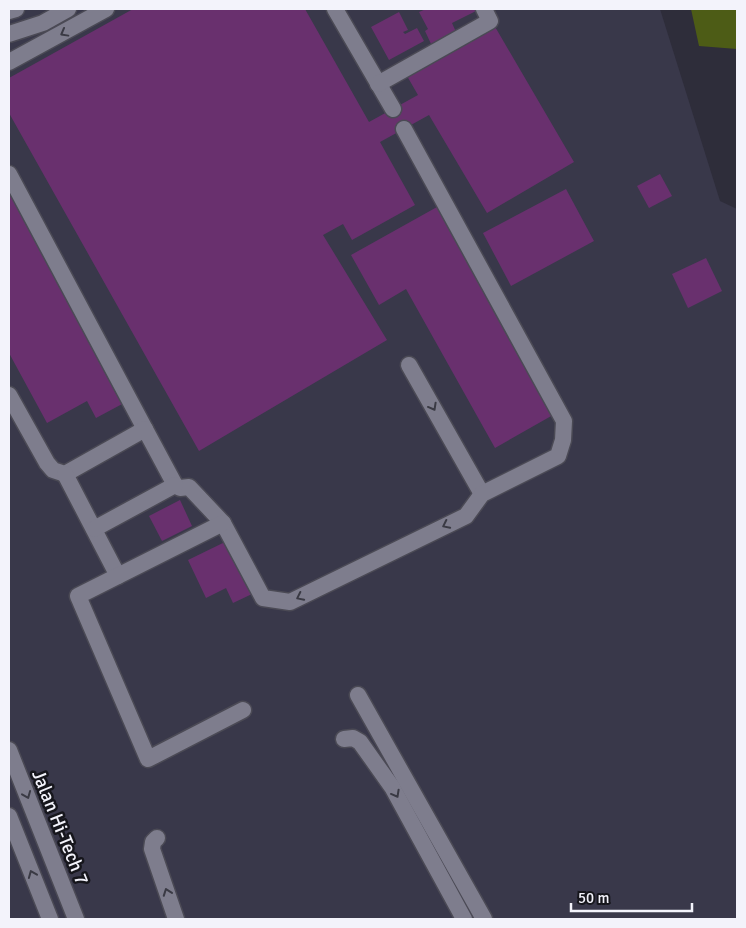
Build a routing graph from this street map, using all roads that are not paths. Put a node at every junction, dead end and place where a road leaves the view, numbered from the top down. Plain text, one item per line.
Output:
1 (16, 9) edge
2 (68, 9) edge
3 (106, 9) edge
4 (335, 9) edge
5 (484, 9) edge
6 (9, 11) edge
7 (9, 34) edge
8 (9, 62) edge
9 (378, 84) junction
10 (393, 109) dead end
11 (404, 129) dead end
12 (9, 174) edge
13 (409, 365) dead end
14 (9, 395) edge
15 (145, 429) junction
16 (65, 474) junction
17 (182, 486) junction
18 (482, 494) junction
19 (223, 522) junction
20 (94, 529) junction
21 (118, 576) junction
22 (358, 695) dead end
23 (243, 710) dead end
24 (344, 739) dead end
25 (9, 750) edge
26 (9, 816) edge
27 (157, 838) dead end
28 (50, 919) edge
29 (76, 919) edge
30 (176, 919) edge
31 (464, 919) edge
32 (484, 919) edge

1 - 6 street
2 - 7 street
3 -> 8 street
4 - 9 street
5 - 9 street
9 - 10 street
11 - 18 street
12 - 15 street
13 -> 18 street
14 - 16 street
15 - 16 street
15 - 17 street
16 - 20 street
17 - 19 street
17 - 20 street
18 -> 19 street
19 - 21 street
20 - 21 street
21 - 23 street
22 - 32 street
24 -> 31 street
25 -> 29 street, Jalan Hi-Tech 7
28 -> 26 street
30 -> 27 street

